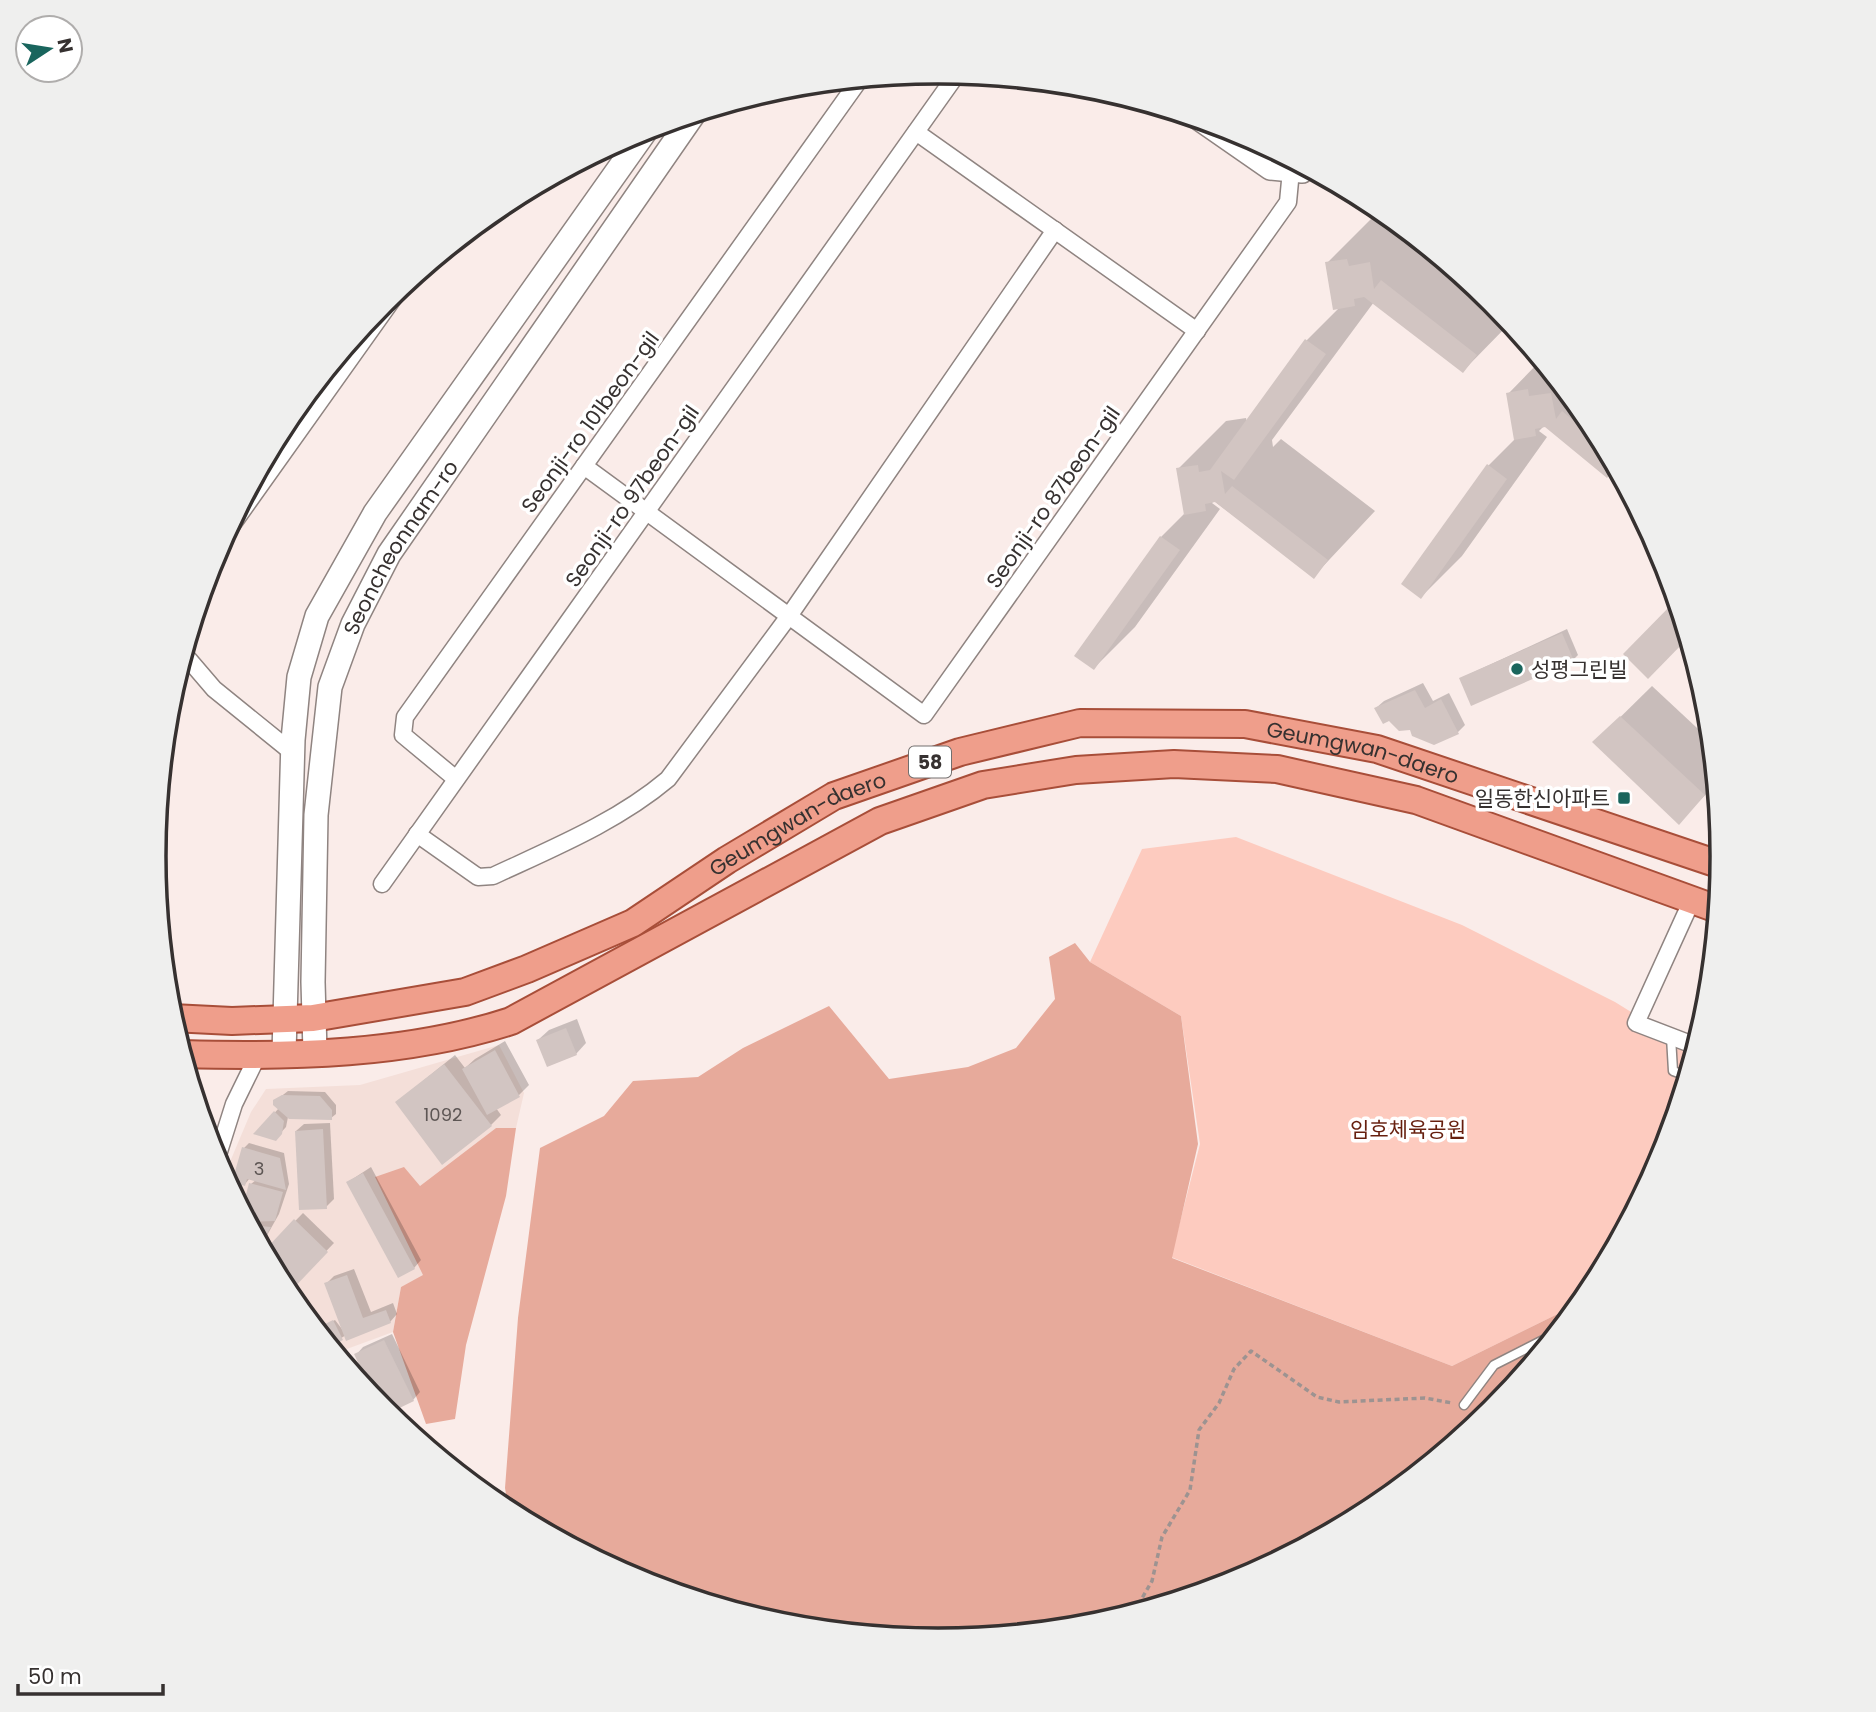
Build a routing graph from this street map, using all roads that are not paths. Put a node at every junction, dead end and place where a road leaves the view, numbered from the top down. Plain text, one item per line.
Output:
1 (950, 84) edge
2 (853, 89) edge
3 (685, 127) edge
4 (916, 132) junction
5 (1232, 143) edge
6 (634, 147) edge
7 (1285, 167) edge
8 (1295, 172) edge
9 (1055, 230) junction
10 (1197, 331) junction
11 (338, 371) edge
12 (584, 466) junction
13 (267, 474) edge
14 (646, 512) junction
15 (789, 616) junction
16 (191, 662) edge
17 (293, 752) junction
18 (456, 779) junction
19 (417, 834) junction
20 (1710, 861) edge
21 (382, 884) dead end
22 (1692, 900) junction
23 (1708, 906) edge
24 (184, 1018) edge
25 (313, 1018) junction
26 (284, 1020) junction
27 (1671, 1037) junction
28 (1687, 1043) edge
29 (315, 1052) junction
30 (271, 1053) junction
31 (192, 1054) edge
32 (1679, 1073) edge
33 (222, 1143) edge
34 (1535, 1344) edge
35 (1464, 1405) road end

1 - 4 street, Seonji-ro 97beon-gil
2 - 12 street, Seonji-ro 101beon-gil
3 - 25 main road, Seoncheonnam-ro
4 - 9 street
4 - 14 street, Seonji-ro 97beon-gil
5 - 7 street
6 - 17 main road, Seoncheonnam-ro
8 - 10 street, Seonji-ro 87beon-gil
9 - 10 street
9 - 15 street
10 - 15 street, Seonji-ro 87beon-gil
11 - 13 street
12 - 14 street, Seonji-ro 87beon-gil
12 - 18 street, Seonji-ro 101beon-gil
14 - 15 street, Seonji-ro 87beon-gil
14 - 18 street, Seonji-ro 97beon-gil
15 - 19 street
16 - 17 street
17 - 26 main road, Seoncheonnam-ro
18 - 19 street, Seonji-ro 97beon-gil
19 - 21 street, Seonji-ro 97beon-gil
20 - 25 main road, Geumgwan-daero / 58
22 - 23 main road, Geumgwan-daero / 58
22 - 27 street
22 - 29 main road, Geumgwan-daero / 58
24 - 26 main road, Geumgwan-daero / 58
25 - 26 main road, Geumgwan-daero / 58
25 - 29 main road, Seoncheonnam-ro
26 - 30 main road, Seoncheonnam-ro
27 - 28 street
27 - 32 lane
29 - 30 main road, Geumgwan-daero / 58
30 - 31 main road, Geumgwan-daero / 58
30 - 33 street
34 - 35 lane

